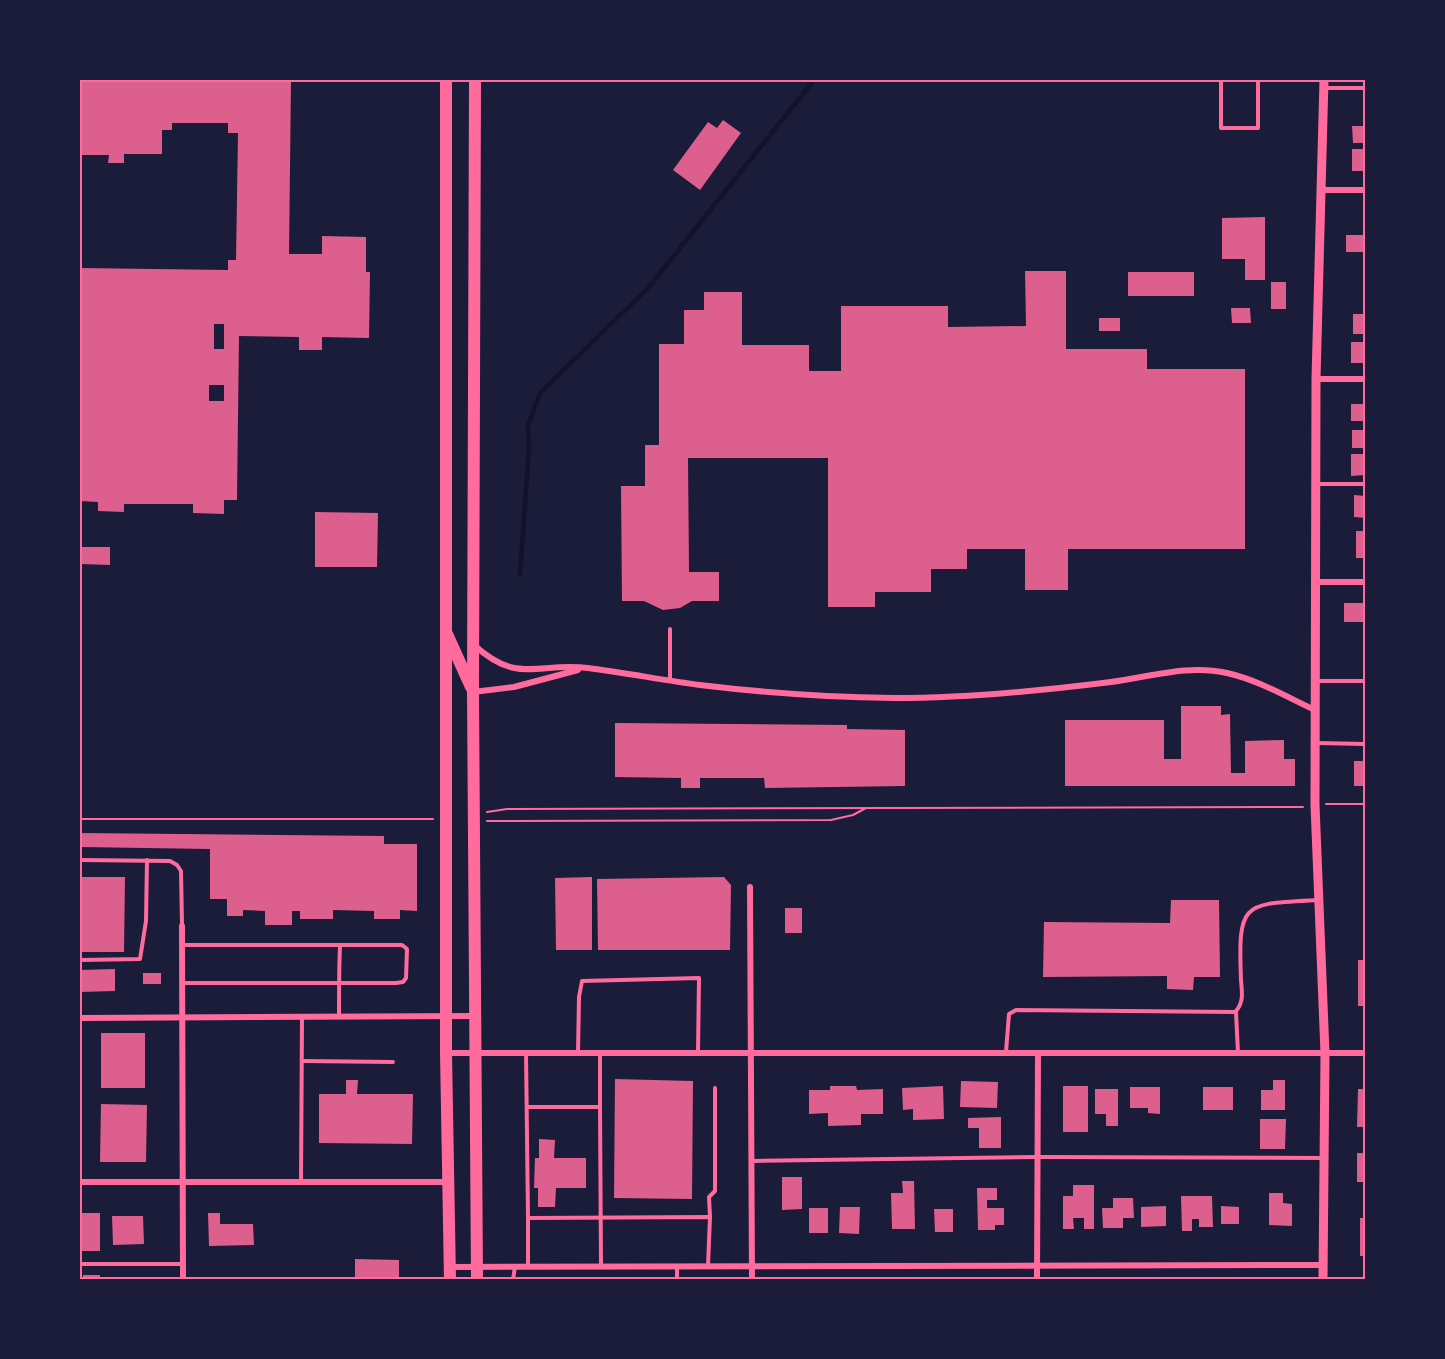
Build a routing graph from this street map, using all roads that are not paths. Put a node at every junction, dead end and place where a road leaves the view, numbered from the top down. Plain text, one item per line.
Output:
1 (446, 80) edge
2 (475, 80) edge
3 (1221, 80) edge
4 (1258, 80) edge
5 (1324, 84) edge
6 (1365, 88) edge
7 (1323, 190) junction
8 (1365, 190) edge
9 (1316, 379) junction
10 (1365, 379) edge
11 (1316, 484) junction
12 (1365, 484) edge
13 (1315, 582) junction
14 (1365, 582) edge
15 (670, 629) dead end
16 (445, 631) junction
17 (474, 644) junction
18 (587, 668) junction
19 (670, 681) junction
20 (1315, 681) junction
21 (1365, 681) edge
22 (473, 692) junction
23 (1315, 710) junction
24 (1315, 743) junction
25 (1365, 744) edge
26 (80, 860) edge
27 (147, 860) junction
28 (750, 886) dead end
29 (1319, 900) junction
30 (182, 926) joint
31 (182, 945) junction
32 (340, 945) junction
33 (80, 960) edge
34 (182, 983) junction
35 (339, 983) junction
36 (1236, 1012) junction
37 (339, 1016) junction
38 (446, 1016) junction
39 (474, 1016) junction
40 (182, 1017) junction
41 (302, 1017) junction
42 (80, 1018) edge
43 (446, 1053) junction
44 (474, 1053) junction
45 (526, 1053) junction
46 (578, 1053) junction
47 (600, 1053) junction
48 (698, 1053) junction
49 (751, 1053) junction
50 (1006, 1053) junction
51 (1038, 1053) junction
52 (1238, 1053) junction
53 (1326, 1053) junction
54 (1365, 1053) edge
55 (302, 1061) junction
56 (393, 1062) dead end
57 (80, 1079) edge
58 (715, 1088) dead end
59 (527, 1107) junction
60 (600, 1107) junction
61 (1038, 1157) junction
62 (1324, 1158) junction
63 (751, 1161) junction
64 (80, 1182) edge
65 (183, 1182) junction
66 (301, 1182) junction
67 (450, 1182) junction
68 (601, 1217) junction
69 (710, 1217) junction
70 (528, 1218) junction
71 (80, 1264) edge
72 (183, 1264) junction
73 (1323, 1265) junction
74 (477, 1266) junction
75 (515, 1266) junction
76 (528, 1266) junction
77 (601, 1266) junction
78 (677, 1266) junction
79 (708, 1266) junction
80 (752, 1266) junction
81 (1037, 1266) junction
82 (450, 1273) edge
83 (183, 1280) edge
84 (477, 1280) edge
85 (513, 1280) edge
86 (677, 1280) edge
87 (752, 1280) edge
88 (1037, 1280) edge
89 (1323, 1280) edge

1 - 16 highway
2 - 17 highway
3 - 4 lane
5 - 6 lane
5 - 7 street
7 - 8 street
7 - 9 street
9 - 10 street
9 - 11 street
11 - 12 lane
11 - 13 street
13 - 14 street
13 - 20 street
15 - 19 lane
16 - 22 highway
16 - 38 highway
17 - 18 street
17 - 22 highway
18 - 19 street
18 - 22 street
19 - 23 street
20 - 21 lane
20 - 23 street
22 - 39 highway
23 - 24 street
24 - 25 lane
24 - 29 street
26 - 27 lane
27 - 30 lane
27 - 33 lane
28 - 49 street
29 - 36 lane
29 - 53 street
30 - 31 street
31 - 32 lane
31 - 34 street
32 - 35 lane
32 - 35 lane
34 - 35 lane
34 - 40 street
35 - 37 lane
36 - 50 lane
36 - 52 lane
37 - 38 street
37 - 41 street
38 - 39 street
38 - 43 highway
39 - 44 highway
40 - 41 street
40 - 42 street
40 - 65 street
41 - 55 lane
42 - 57 lane
43 - 44 street
43 - 67 highway
44 - 45 street
44 - 74 highway
45 - 46 street
45 - 59 lane
46 - 47 street
46 - 48 lane
47 - 48 street
47 - 60 lane
48 - 49 street
49 - 50 street
49 - 63 street
50 - 51 street
51 - 52 street
51 - 61 street
52 - 53 street
53 - 54 street
53 - 62 street
55 - 56 lane
55 - 66 lane
58 - 69 lane
59 - 60 lane
59 - 70 lane
60 - 68 lane
61 - 62 lane
61 - 63 lane
61 - 81 street
62 - 73 street
63 - 80 street
64 - 65 street
65 - 66 street
65 - 72 street
66 - 67 street
67 - 82 highway
68 - 69 lane
68 - 70 lane
68 - 77 lane
69 - 79 lane
70 - 76 lane
71 - 72 lane
72 - 83 street
73 - 81 street
73 - 89 street
74 - 75 street
74 - 82 street
74 - 84 highway
75 - 76 street
75 - 85 lane
76 - 77 street
77 - 78 street
78 - 79 street
78 - 86 lane
79 - 80 street
80 - 81 street
80 - 87 street
81 - 88 street

